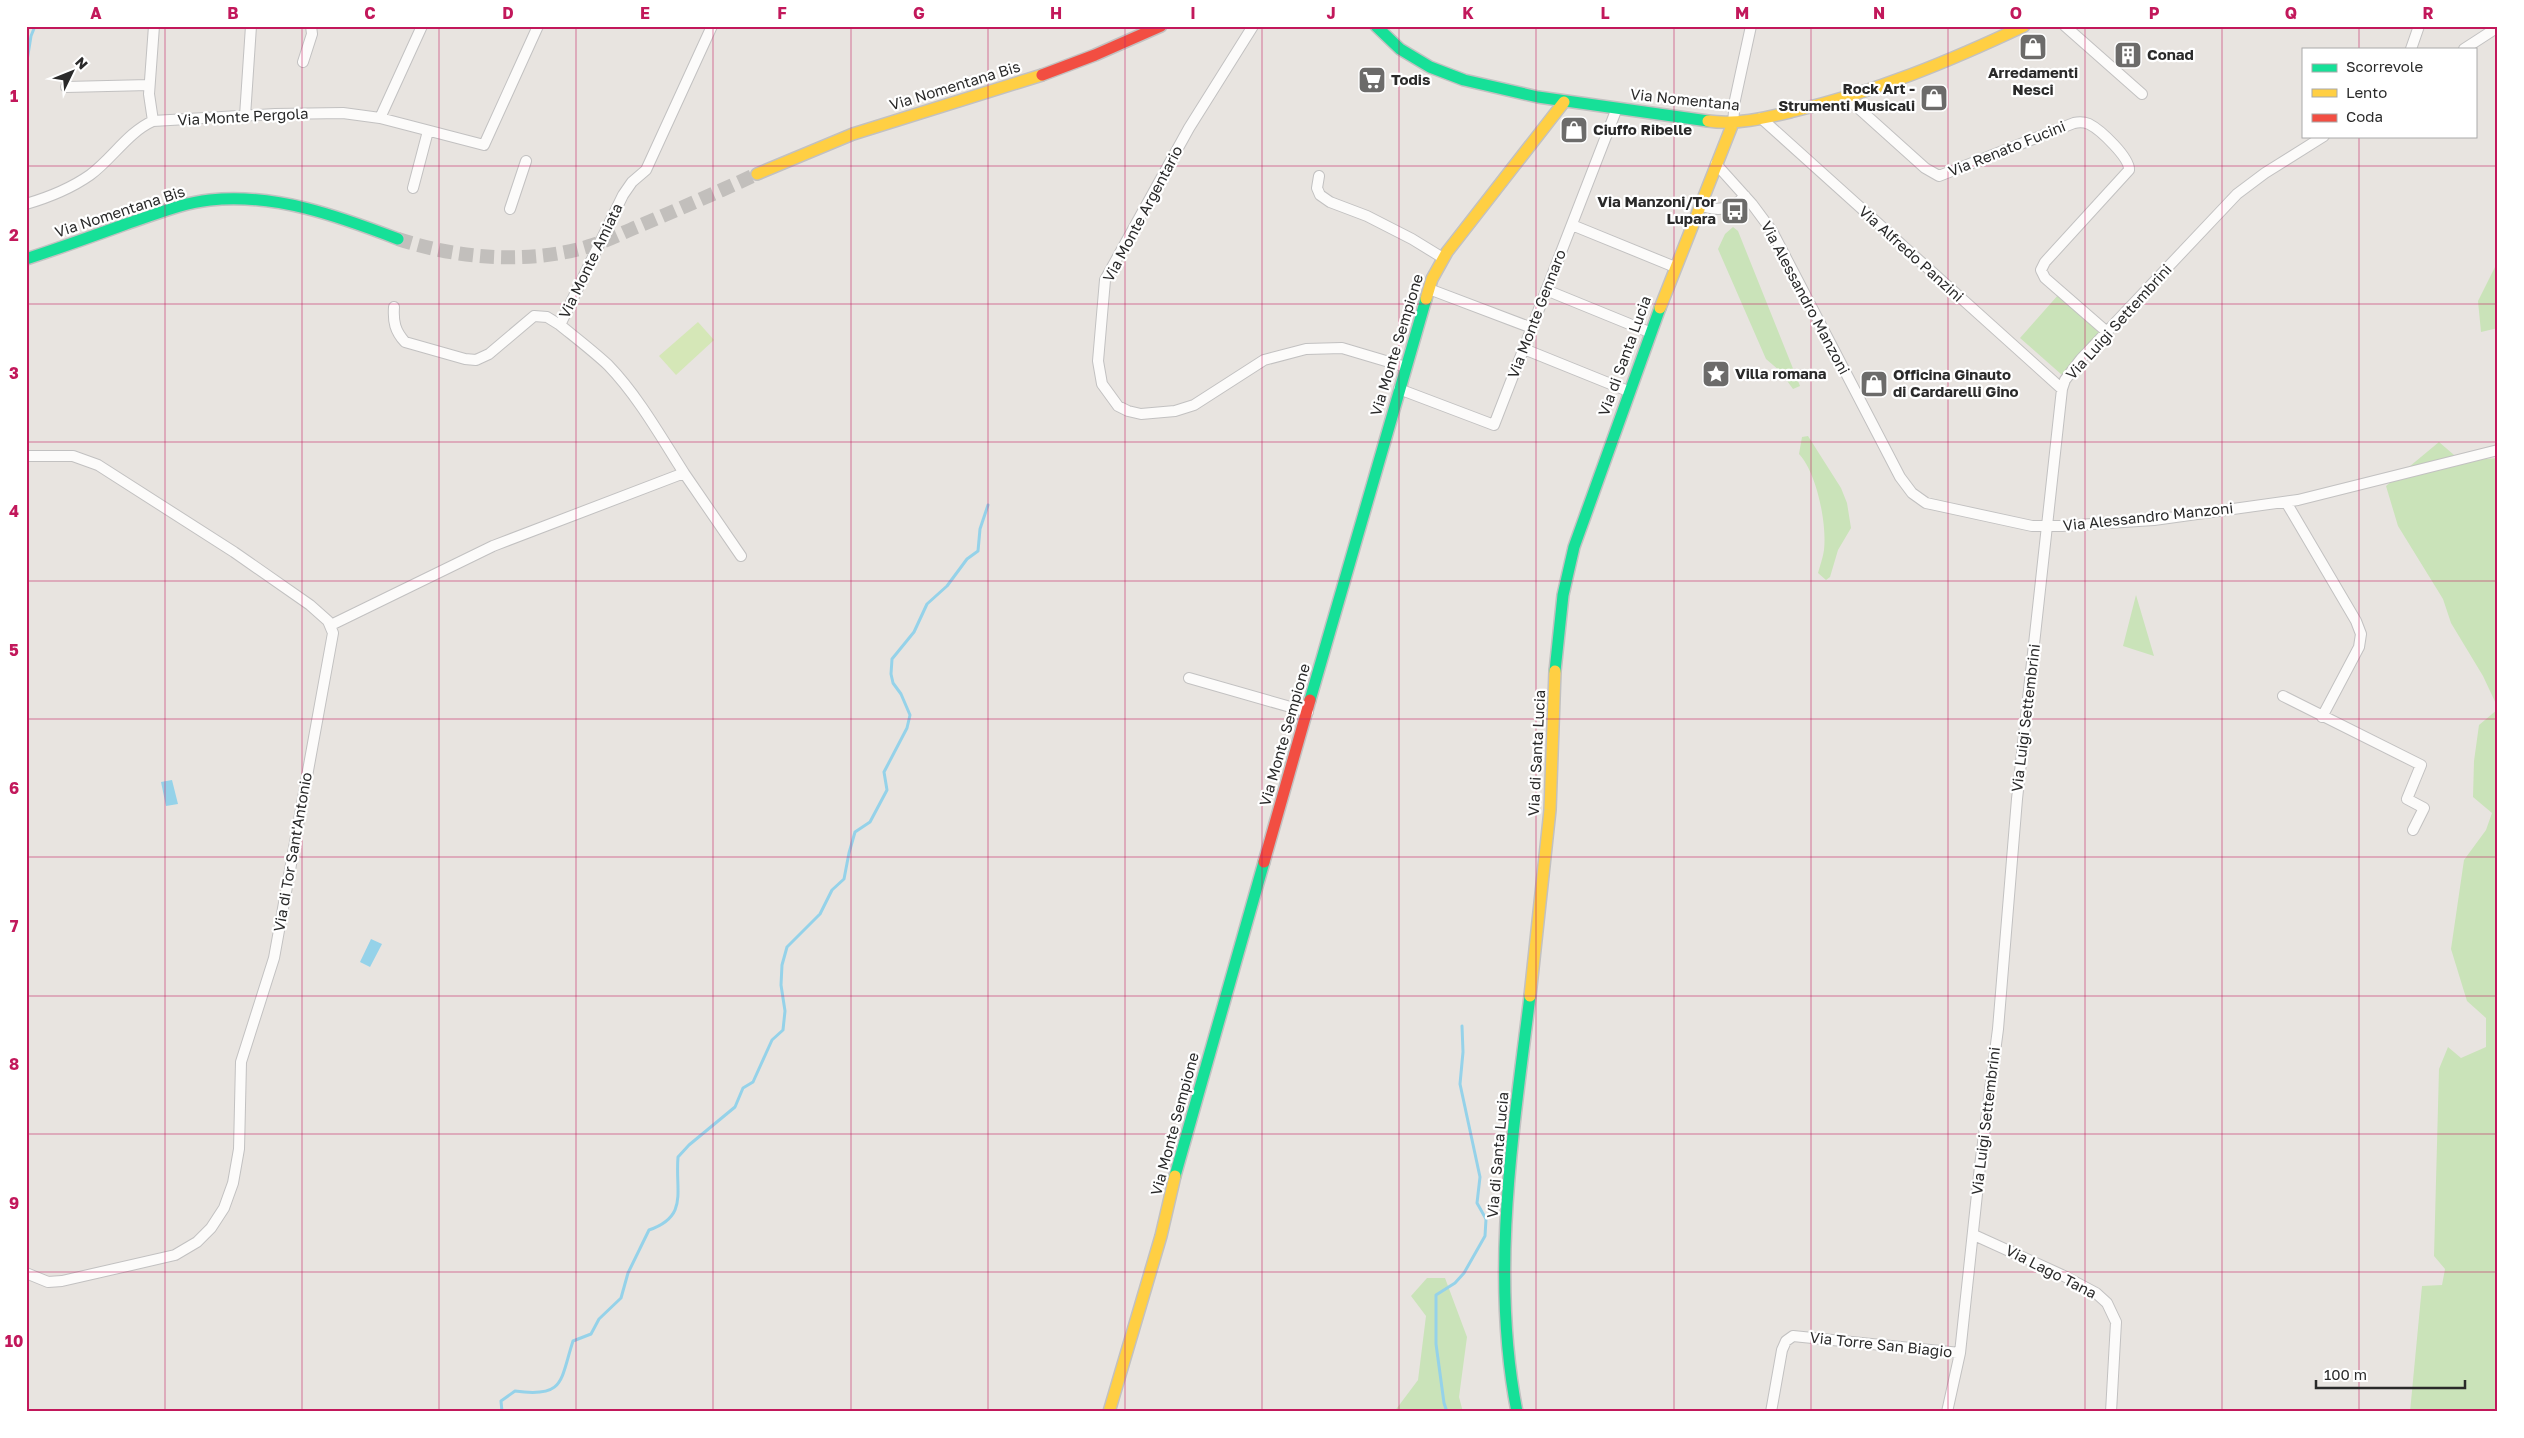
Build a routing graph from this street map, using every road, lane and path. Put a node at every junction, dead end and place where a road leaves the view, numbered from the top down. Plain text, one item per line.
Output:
1 (154, 26) edge
2 (251, 26) edge
3 (311, 26) edge
4 (422, 26) edge
5 (538, 26) edge
6 (712, 26) edge
7 (1161, 26) edge
8 (1253, 26) edge
9 (1376, 26) edge
10 (1751, 26) edge
11 (2024, 26) edge
12 (2065, 26) edge
13 (2419, 26) edge
14 (2498, 27) edge
15 (2411, 48) edge
16 (2466, 48) edge
17 (303, 62) dead end
18 (149, 85) junction
19 (66, 88) dead end
20 (2142, 94) dead end
21 (1846, 97) junction
22 (1564, 102) junction
23 (1617, 108) junction
24 (245, 116) junction
25 (380, 118) junction
26 (1761, 118) junction
27 (152, 121) junction
28 (1733, 123) junction
29 (428, 131) junction
30 (2321, 138) edge
31 (526, 161) dead end
32 (1716, 164) junction
33 (757, 174) tunnel mouth
34 (1320, 176) dead end
35 (413, 188) dead end
36 (1745, 196) junction
37 (26, 204) edge
38 (1700, 205) junction
39 (510, 209) dead end
40 (1572, 225) junction
41 (398, 239) tunnel mouth
42 (26, 258) edge
43 (1443, 258) junction
44 (1675, 267) junction
45 (1429, 290) junction
46 (1546, 290) junction
47 (394, 308) dead end
48 (560, 326) junction
49 (1532, 328) junction
50 (1649, 332) junction
51 (2107, 332) junction
52 (1524, 349) junction
53 (1406, 367) junction
54 (1399, 389) junction
55 (2062, 389) junction
56 (1628, 391) junction
57 (2498, 450) edge
58 (26, 456) edge
59 (684, 473) junction
60 (2286, 502) junction
61 (2046, 526) junction
62 (741, 556) dead end
63 (330, 625) junction
64 (1189, 678) dead end
65 (2283, 696) dead end
66 (1308, 712) junction
67 (2322, 717) junction
68 (2413, 830) dead end
69 (1974, 1234) junction
70 (26, 1273) edge
71 (1960, 1353) junction
72 (1109, 1412) edge
73 (1518, 1412) edge
74 (1771, 1412) edge
75 (1947, 1412) edge
76 (2111, 1412) edge

1 - 18 street
2 - 24 street
3 - 17 street
4 - 25 street
5 - 29 street, Via Monte Pergola
6 - 48 street, Via Monte Amiata
7 - 33 street, Via Nomentana Bis
8 - 53 street, Via Monte Argentario
9 - 22 street, Via Nomentana
10 - 28 street
11 - 21 street, Via Nomentana
12 - 20 street
13 - 15 street
14 - 16 street
18 - 19 street
18 - 27 street
21 - 26 street, Via Nomentana
21 - 51 street, Via Renato Fucini
22 - 23 street, Via Nomentana
22 - 43 street, Via Monte Sempione
23 - 28 street, Via Nomentana
23 - 40 street, Via Monte Gennaro
24 - 25 street, Via Monte Pergola
24 - 27 street, Via Monte Pergola
25 - 29 street, Via Monte Pergola
26 - 28 street, Via Nomentana
26 - 55 street, Via Alfredo Panzini
27 - 37 street
28 - 32 street, Via di Santa Lucia
29 - 35 street
30 - 51 street, Via Luigi Settembrini
31 - 39 street
32 - 36 street, Via Alessandro Manzoni
32 - 38 street, Via di Santa Lucia
34 - 43 street
36 - 38 street
36 - 61 street, Via Alessandro Manzoni
38 - 44 street, Via di Santa Lucia
40 - 44 street
40 - 46 street, Via Monte Gennaro
41 - 42 street, Via Nomentana Bis
43 - 45 street, Via Monte Sempione
44 - 50 street, Via di Santa Lucia
45 - 49 street
45 - 53 street, Via Monte Sempione
46 - 49 street, Via Monte Gennaro
46 - 50 street
47 - 48 street
48 - 59 street, Via Monte Amiata
49 - 52 street, Via Monte Gennaro
50 - 56 street, Via di Santa Lucia
51 - 55 street, Via Luigi Settembrini
52 - 54 street, Via Monte Gennaro
52 - 56 street
53 - 54 street, Via Monte Sempione
54 - 66 street, Via Monte Sempione
55 - 61 street, Via Luigi Settembrini
56 - 73 street, Via di Santa Lucia
57 - 60 street, Via Alessandro Manzoni
58 - 63 street
59 - 62 street, Via Monte Amiata
59 - 63 street
60 - 61 street, Via Alessandro Manzoni
60 - 67 street
61 - 69 street, Via Luigi Settembrini
63 - 70 street, Via di Tor Sant'Antonio
64 - 66 street
65 - 67 street
66 - 72 street, Via Monte Sempione
67 - 68 street
69 - 71 street, Via Luigi Settembrini
69 - 76 street, Via Lago Tana
71 - 74 street, Via Torre San Biagio
71 - 75 street, Via Luigi Settembrini

